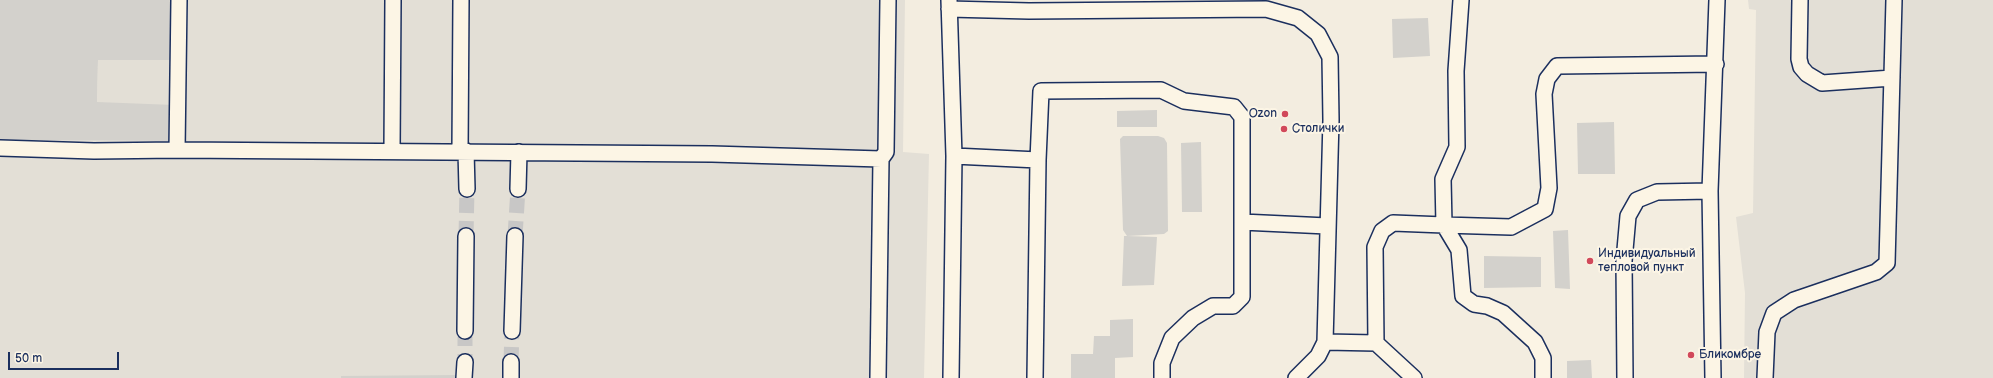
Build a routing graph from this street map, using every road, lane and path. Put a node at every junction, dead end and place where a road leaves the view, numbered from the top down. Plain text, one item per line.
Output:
1 (179, 0) edge
2 (393, 0) edge
3 (461, 0) edge
4 (888, 0) edge
5 (1461, 0) edge
6 (1717, 0) edge
7 (1800, 0) edge
8 (1894, 0) edge
9 (949, 4) edge
10 (1029, 5) edge
11 (1716, 64) junction
12 (1892, 78) junction
13 (0, 148) edge
14 (177, 150) junction
15 (392, 150) junction
16 (463, 151) junction
17 (519, 152) junction
18 (954, 156) junction
19 (881, 159) junction
20 (1038, 160) junction
21 (467, 189) tunnel mouth
22 (518, 189) tunnel mouth
23 (1710, 191) junction
24 (1242, 222) junction
25 (1444, 225) junction
26 (1327, 226) junction
27 (466, 236) tunnel mouth
28 (515, 236) tunnel mouth
29 (465, 331) tunnel mouth
30 (512, 331) tunnel mouth
31 (1325, 342) junction
32 (1376, 343) junction
33 (465, 362) tunnel mouth
34 (511, 362) tunnel mouth
35 (464, 378) edge
36 (511, 378) edge
37 (878, 378) edge
38 (951, 378) edge
39 (1036, 378) edge
40 (1162, 378) edge
41 (1296, 378) edge
42 (1414, 378) edge
43 (1543, 378) edge
44 (1625, 378) edge
45 (1713, 378) edge
46 (1765, 378) edge

1 - 14 lane
2 - 15 lane
3 - 16 lane
4 - 19 lane
5 - 25 lane
6 - 11 lane
7 - 12 lane
8 - 12 lane
9 - 10 lane
9 - 18 lane
10 - 26 lane
11 - 23 lane
11 - 25 lane
12 - 46 lane
13 - 14 lane
14 - 15 lane
15 - 16 lane
16 - 17 lane
16 - 21 lane
17 - 19 lane
17 - 22 lane
18 - 20 lane
18 - 38 lane
19 - 37 lane
20 - 24 lane
20 - 39 lane
23 - 44 lane
23 - 45 lane
24 - 26 lane
24 - 40 lane
25 - 32 lane
25 - 43 lane
26 - 31 lane
27 - 29 lane
28 - 30 lane
31 - 32 lane
31 - 41 lane
32 - 42 lane
33 - 35 lane
34 - 36 lane

